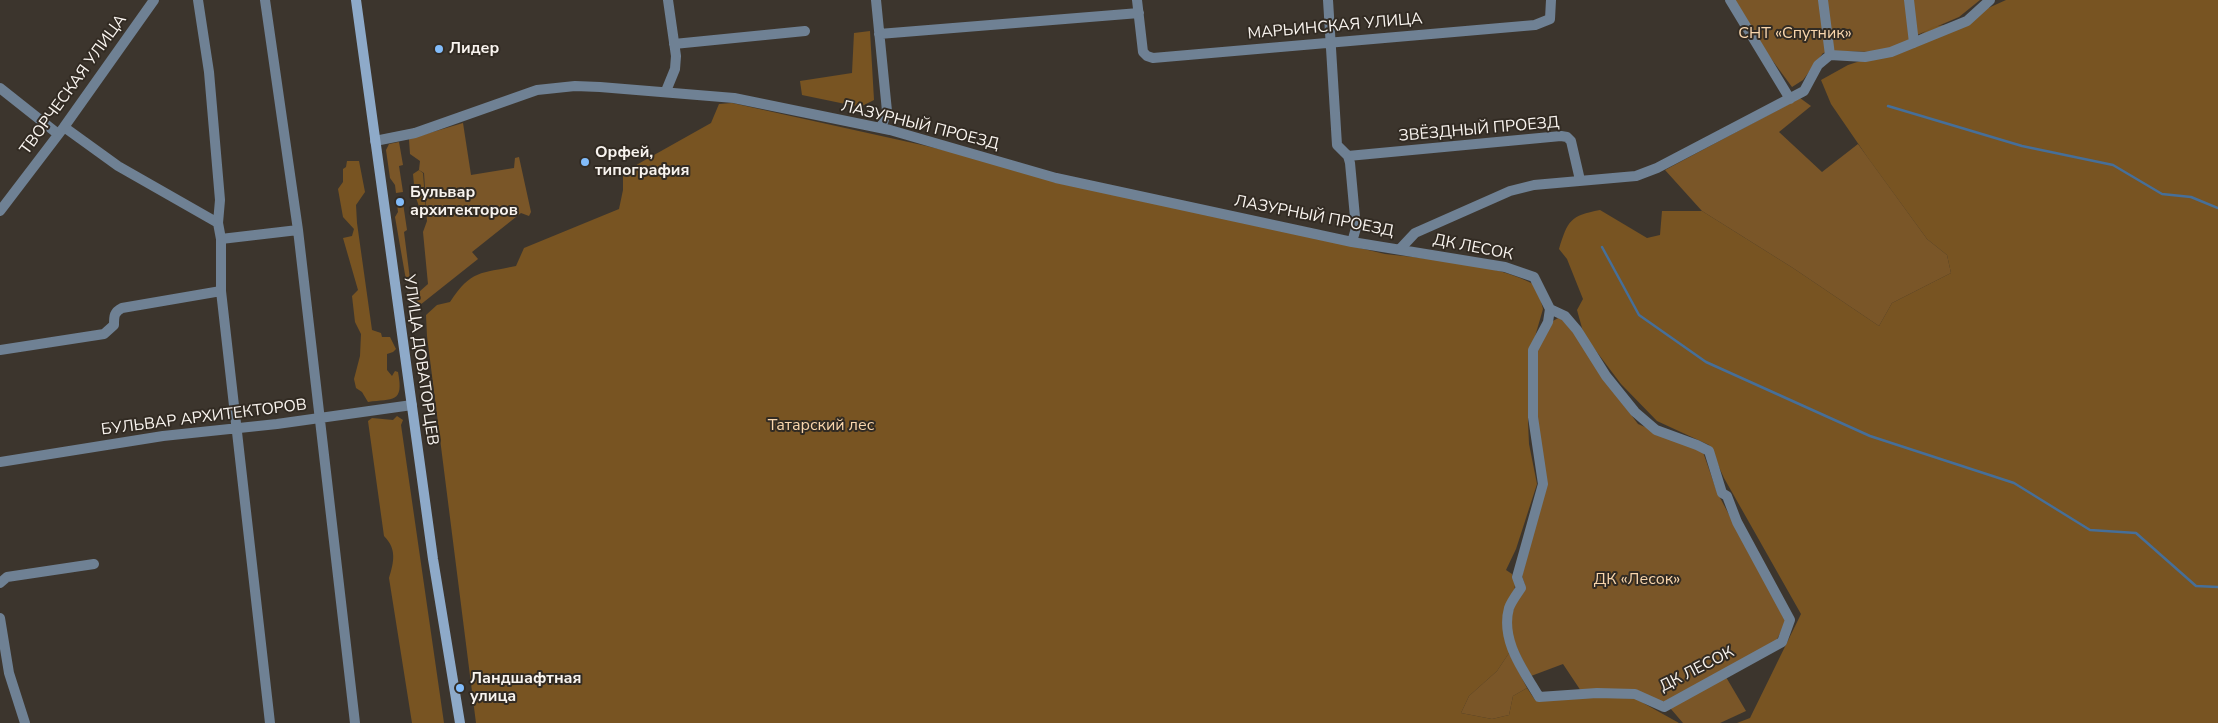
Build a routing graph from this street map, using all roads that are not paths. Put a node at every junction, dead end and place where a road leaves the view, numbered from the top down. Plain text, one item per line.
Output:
1 (154, 0) edge
2 (198, 0) edge
3 (264, 0) edge
4 (356, 0) edge
5 (668, 0) edge
6 (876, 0) edge
7 (1137, 0) edge
8 (1328, 0) edge
9 (1551, 0) edge
10 (1730, 0) edge
11 (1823, 0) edge
12 (1909, 0) edge
13 (1990, 0) edge
14 (1139, 13) junction
15 (805, 31) dead end
16 (879, 34) junction
17 (1332, 42) junction
18 (1914, 43) junction
19 (674, 44) junction
20 (1830, 55) junction
21 (0, 88) edge
22 (666, 91) junction
23 (1790, 99) junction
24 (881, 128) junction
25 (61, 130) junction
26 (375, 141) junction
27 (1348, 156) junction
28 (1580, 180) junction
29 (0, 211) edge
30 (218, 223) junction
31 (298, 230) junction
32 (221, 239) junction
33 (1352, 242) junction
34 (1400, 249) junction
35 (221, 291) junction
36 (1550, 309) junction
37 (0, 350) edge
38 (412, 405) junction
39 (321, 418) junction
40 (237, 428) junction
41 (0, 462) edge
42 (94, 564) dead end
43 (0, 583) edge
44 (0, 618) edge
45 (25, 723) edge
46 (270, 723) edge
47 (355, 723) edge
48 (460, 723) edge

1 - 25 street, ТВОРЧЕСКАЯ УЛИЦА
2 - 30 street
3 - 31 street
4 - 26 main road, УЛИЦА ДОВАТОРЦЕВ
5 - 19 street
6 - 16 street
7 - 14 street, МАРЬИНСКАЯ УЛИЦА
8 - 17 street
9 - 17 street, МАРЬИНСКАЯ УЛИЦА
10 - 23 street
11 - 20 street
12 - 18 street
13 - 18 street
14 - 16 street
14 - 17 street, МАРЬИНСКАЯ УЛИЦА
15 - 19 street
16 - 24 street
17 - 27 street
18 - 20 street
19 - 22 street
20 - 23 street
21 - 25 street
22 - 24 street, ЛАЗУРНЫЙ ПРОЕЗД
22 - 26 street, ЛАЗУРНЫЙ ПРОЕЗД
23 - 28 street
24 - 33 street, ЛАЗУРНЫЙ ПРОЕЗД
25 - 29 street, ТВОРЧЕСКАЯ УЛИЦА
25 - 30 street
26 - 38 main road, УЛИЦА ДОВАТОРЦЕВ
27 - 28 street, ЗВЁЗДНЫЙ ПРОЕЗД
27 - 33 street
28 - 34 street
30 - 32 street
31 - 32 street
31 - 39 street
32 - 35 street
33 - 34 street, ЛАЗУРНЫЙ ПРОЕЗД
34 - 36 street, ДК ЛЕСОК
35 - 37 street
35 - 40 street
36 - 36 street, ДК ЛЕСОК
38 - 39 street, БУЛЬВАР АРХИТЕКТОРОВ
38 - 48 main road, УЛИЦА ДОВАТОРЦЕВ
39 - 40 street, БУЛЬВАР АРХИТЕКТОРОВ
39 - 47 street
40 - 41 street, БУЛЬВАР АРХИТЕКТОРОВ
40 - 46 street
42 - 43 street
44 - 45 street

